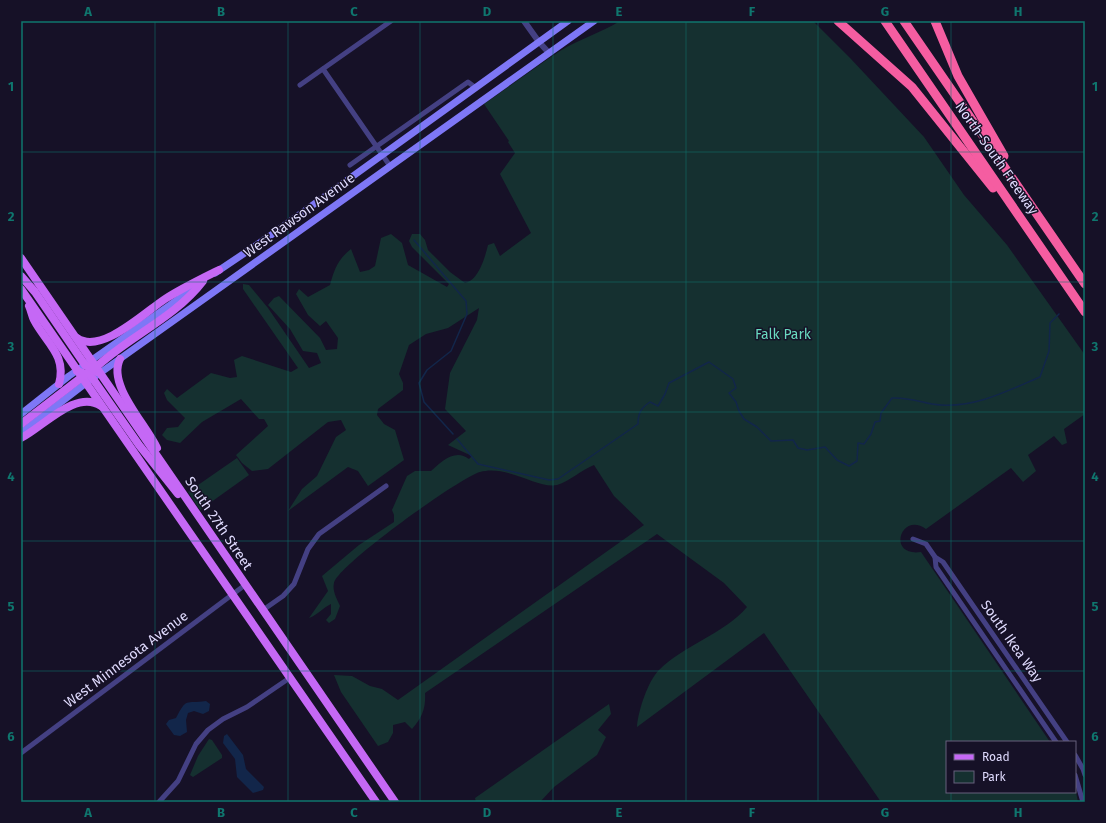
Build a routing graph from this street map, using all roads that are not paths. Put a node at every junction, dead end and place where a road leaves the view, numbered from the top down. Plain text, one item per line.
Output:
1 (391, 21) edge
2 (524, 21) edge
3 (568, 21) edge
4 (594, 21) edge
5 (838, 21) edge
6 (885, 21) edge
7 (904, 21) edge
8 (935, 21) edge
9 (538, 42) junction
10 (549, 53) junction
11 (323, 69) junction
12 (300, 85) dead end
13 (476, 88) junction
14 (376, 146) junction
15 (382, 155) junction
16 (350, 165) dead end
17 (390, 166) junction
18 (1042, 221) junction
19 (267, 238) junction
20 (1041, 247) junction
21 (275, 249) junction
22 (21, 258) edge
23 (21, 267) edge
24 (219, 270) junction
25 (21, 276) edge
26 (35, 278) junction
27 (203, 281) joint
28 (1085, 284) edge
29 (23, 291) edge
30 (1085, 312) edge
31 (76, 337) junction
32 (120, 359) junction
33 (77, 371) junction
34 (90, 372) junction
35 (59, 384) junction
36 (102, 408) junction
37 (21, 414) edge
38 (21, 424) edge
39 (21, 433) edge
40 (21, 438) edge
41 (170, 474) junction
42 (386, 486) dead end
43 (194, 510) junction
44 (913, 539) dead end
45 (935, 557) junction
46 (245, 585) junction
47 (233, 594) junction
48 (263, 610) junction
49 (290, 677) junction
50 (1055, 741) edge
51 (1066, 741) edge
52 (21, 753) edge
53 (1076, 757) edge
54 (1085, 775) edge
55 (1076, 779) edge
56 (159, 802) edge
57 (376, 802) edge
58 (395, 802) edge
59 (1082, 802) edge

1 - 11 street
2 - 9 street
3 - 9 main road, West Rawson Avenue
4 - 10 main road, West Rawson Avenue
5 - 20 highway
6 - 20 highway, North-South Freeway
7 - 18 highway, North-South Freeway
8 - 18 highway
9 - 10 street
9 - 13 main road, West Rawson Avenue
10 - 17 main road, West Rawson Avenue
11 - 12 street
11 - 14 street
13 - 14 street
13 - 15 main road, West Rawson Avenue
14 - 15 street
14 - 16 street
15 - 17 street
15 - 19 main road, West Rawson Avenue
17 - 21 main road, West Rawson Avenue
18 - 28 highway, North-South Freeway
19 - 21 main road
19 - 24 main road, West Rawson Avenue
20 - 30 highway, North-South Freeway
21 - 32 main road, West Rawson Avenue
22 - 26 main road, South 27th Street
23 - 26 main road
24 - 27 main road, West Rawson Avenue
24 - 31 main road
25 - 34 main road
26 - 31 main road, South 27th Street
27 - 34 main road
29 - 33 main road, South 27th Street
29 - 35 main road
31 - 34 main road, South 27th Street
32 - 34 main road, West Rawson Avenue
32 - 41 main road
33 - 34 main road, South 27th Street
33 - 35 main road
34 - 36 main road, South 27th Street
34 - 38 main road
34 - 39 main road, West Rawson Avenue
34 - 41 main road, South 27th Street
34 - 43 main road
35 - 37 main road
36 - 40 main road
36 - 47 main road, South 27th Street
41 - 43 main road, South 27th Street
42 - 48 street
43 - 46 main road, South 27th Street
44 - 45 street, South Ikea Way
45 - 50 street, South Ikea Way
45 - 51 street, South Ikea Way
46 - 47 street, West Minnesota Avenue
46 - 48 main road, South 27th Street
47 - 49 main road, South 27th Street
47 - 52 street, West Minnesota Avenue
48 - 58 main road, South 27th Street
49 - 56 street
49 - 57 main road, South 27th Street
53 - 54 street
55 - 59 street

